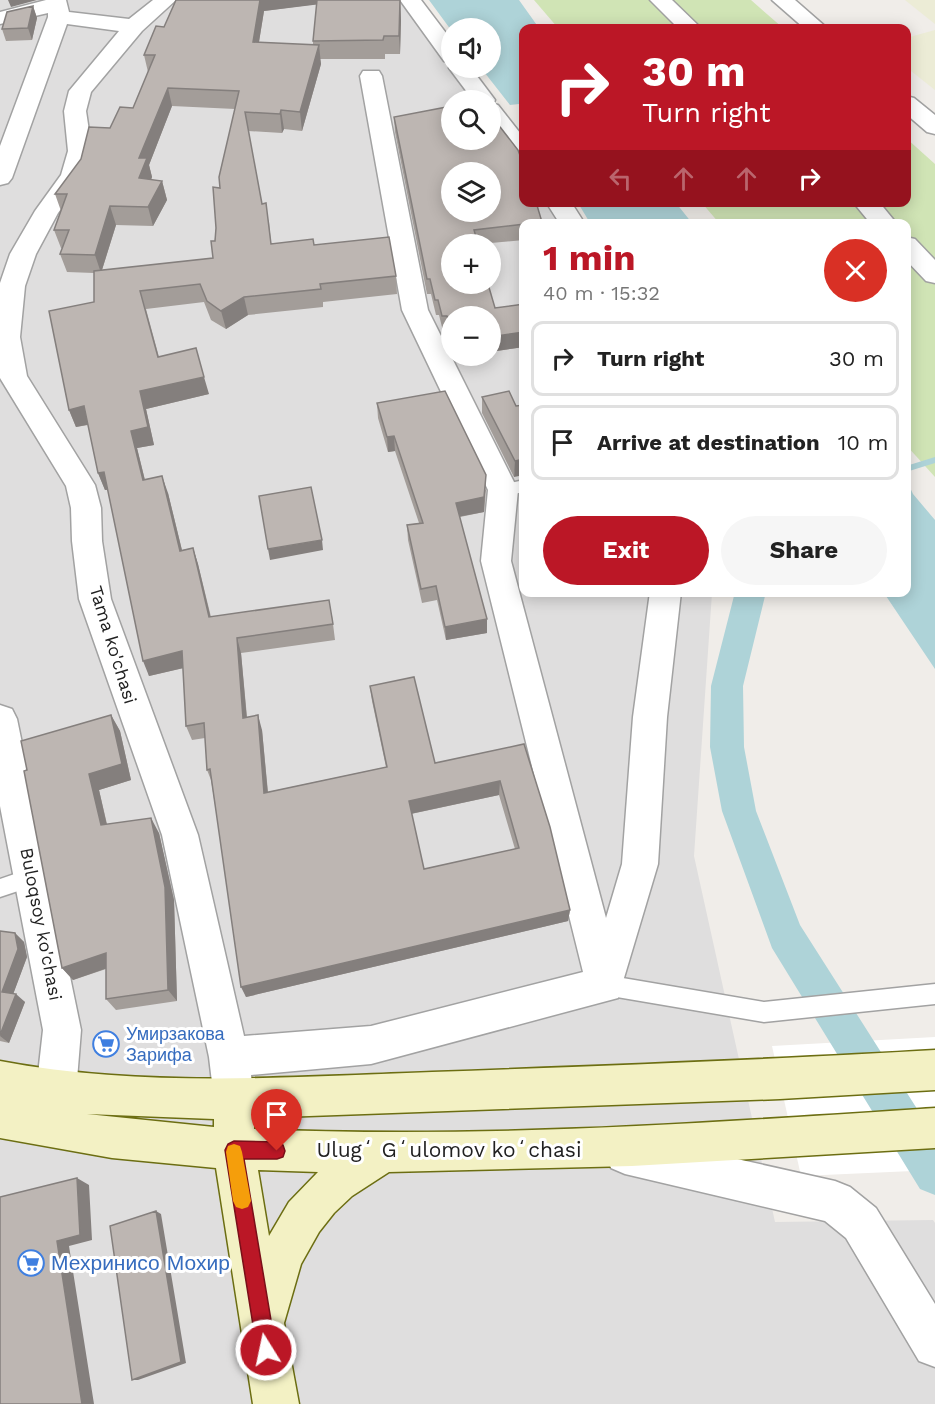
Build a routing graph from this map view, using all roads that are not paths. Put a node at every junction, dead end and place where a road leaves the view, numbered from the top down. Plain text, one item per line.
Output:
1 (166, 0) edge
2 (410, 0) edge
3 (660, 0) edge
4 (782, 0) edge
5 (57, 7) edge
6 (0, 18) edge
7 (686, 24) edge
8 (811, 24) edge
9 (134, 26) junction
10 (441, 42) edge
11 (371, 76) dead end
12 (911, 107) edge
13 (501, 125) edge
14 (935, 128) edge
15 (519, 148) edge
16 (0, 178) edge
17 (870, 207) edge
18 (880, 219) edge
19 (911, 250) edge
20 (935, 275) edge
21 (513, 488) edge
22 (665, 597) edge
23 (0, 719) edge
24 (16, 883) edge
25 (606, 985) junction
26 (935, 994) edge
27 (229, 1057) junction
28 (935, 1070) edge
29 (0, 1081) edge
30 (234, 1099) junction
31 (50, 1110) junction
32 (0, 1119) edge
33 (935, 1128) edge
34 (602, 1149) junction
35 (234, 1150) junction
36 (384, 1152) junction
37 (263, 1333) junction
38 (935, 1345) edge
39 (276, 1404) edge

1 - 9 street, Tama ko'chasi
2 - 10 street
3 - 7 street
4 - 8 street
5 - 6 street
5 - 9 street
5 - 16 street
9 - 27 street, Tama ko'chasi
11 - 21 street
12 - 14 street
13 - 15 street
17 - 18 street
19 - 20 street
21 - 25 street
22 - 25 street
23 - 24 street, Buloqsoy ko'chasi
24 - 31 street, Buloqsoy ko'chasi
25 - 26 lane
25 - 27 street
27 - 30 street, Tama ko'chasi
28 - 30 main road, Ulugʻ Gʻulomov koʻchasi
29 - 31 main road, Ulugʻ Gʻulomov koʻchasi
30 - 31 main road, Ulugʻ Gʻulomov koʻchasi
30 - 35 main road
31 - 32 main road, Ulugʻ Gʻulomov koʻchasi
31 - 35 main road, Ulugʻ Gʻulomov koʻchasi
33 - 34 main road, Ulugʻ Gʻulomov koʻchasi
34 - 36 main road, Ulugʻ Gʻulomov koʻchasi
34 - 38 street
35 - 36 main road, Ulugʻ Gʻulomov koʻchasi
35 - 37 main road
36 - 37 main road
37 - 39 main road

